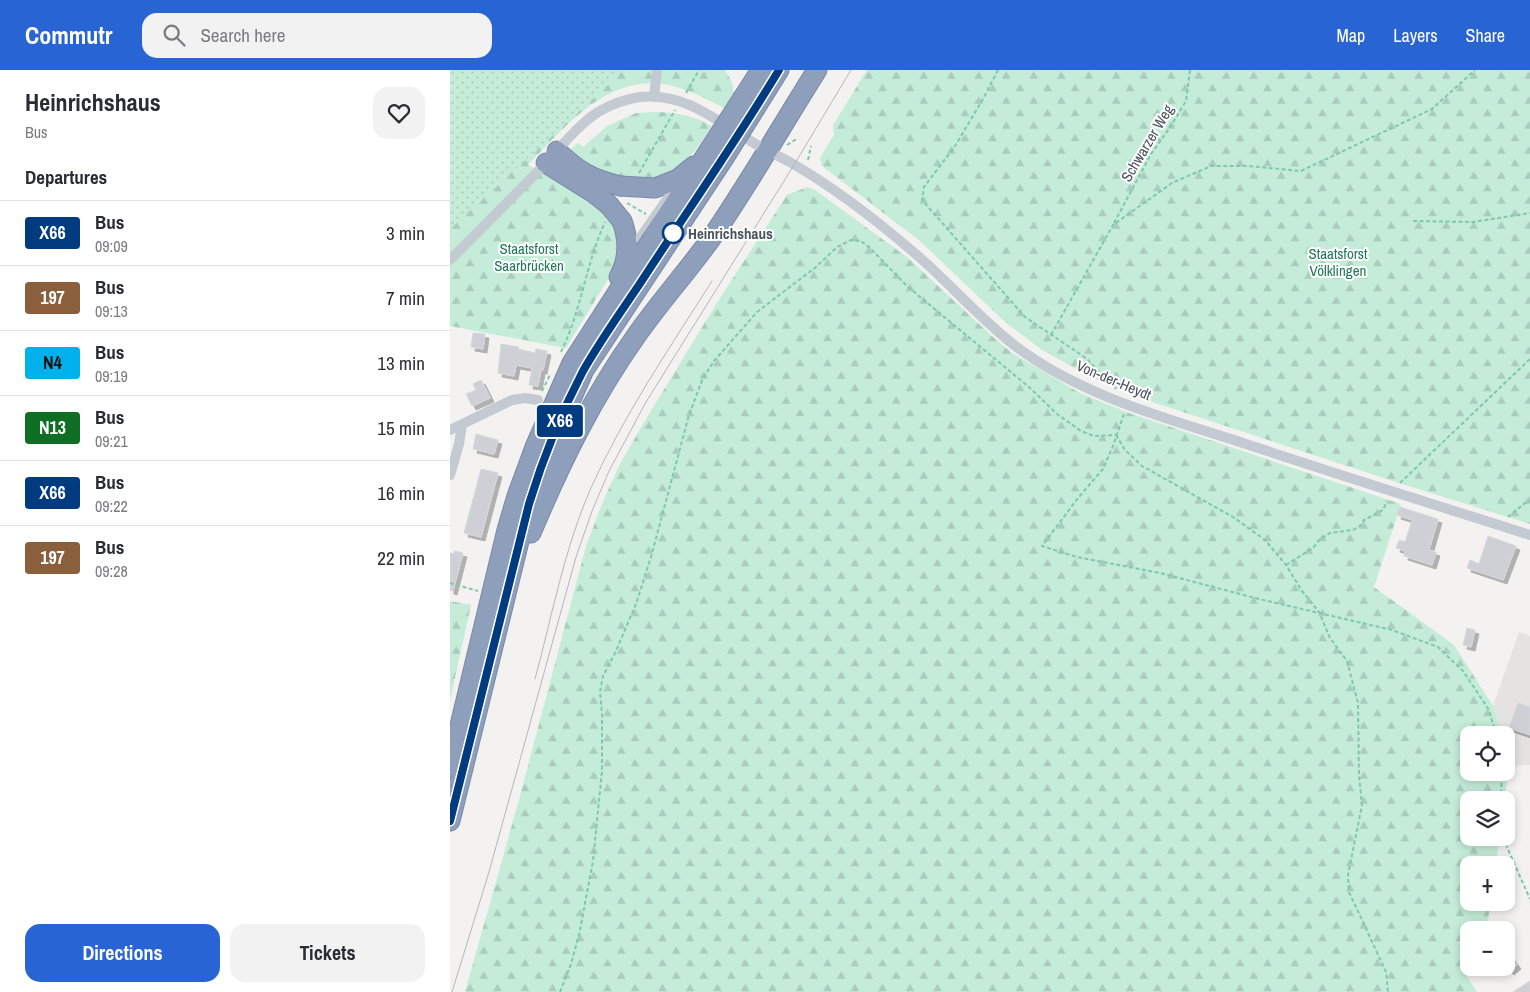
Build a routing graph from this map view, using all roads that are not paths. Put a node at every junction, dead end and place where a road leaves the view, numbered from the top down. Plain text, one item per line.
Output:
1 (657, 70) edge
2 (762, 70) edge
3 (779, 70) edge
4 (817, 70) edge
5 (654, 97) junction
6 (750, 103) junction
7 (768, 151) junction
8 (717, 153) junction
9 (551, 157) junction
10 (678, 180) junction
11 (620, 201) junction
12 (626, 255) junction
13 (450, 260) edge
14 (596, 325) junction
15 (538, 400) road end
16 (462, 425) junction
17 (450, 430) edge
18 (450, 475) edge
19 (1530, 535) edge
20 (502, 608) junction
21 (450, 767) edge
22 (450, 821) edge

1 - 5 street
2 - 6 highway
3 - 6 highway
4 - 7 highway
5 - 7 street, Von-der-Heydt
5 - 9 street, Von-der-Heydt
6 - 8 highway, bridge
7 - 19 street, Von-der-Heydt
7 - 20 highway
8 - 10 highway
8 - 14 highway
8 - 20 highway
9 - 11 highway
9 - 13 street, Von-der-Heydt
10 - 11 highway, bridge
10 - 12 lane
11 - 12 highway
12 - 14 highway
14 - 21 highway
15 - 16 street
16 - 17 street
16 - 18 street
20 - 22 highway

